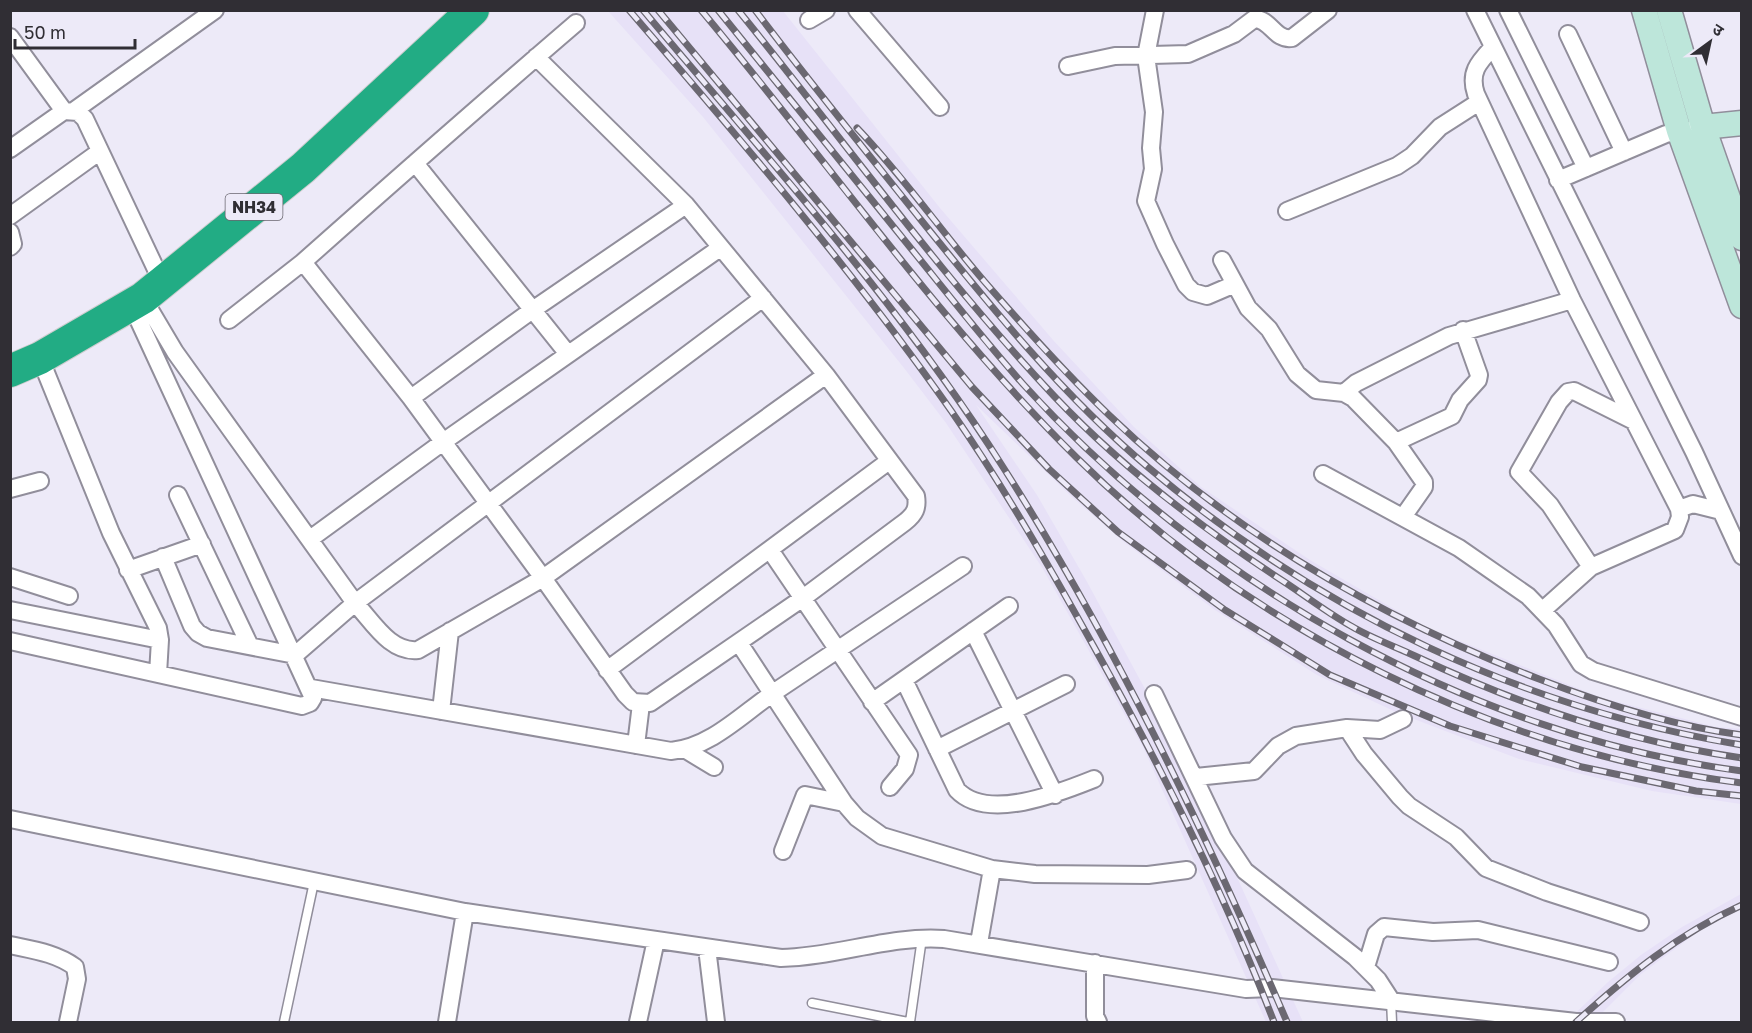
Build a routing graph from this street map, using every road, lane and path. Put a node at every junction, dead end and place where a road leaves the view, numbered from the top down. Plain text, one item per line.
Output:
1 (473, 10) edge
2 (826, 10) edge
3 (857, 10) edge
4 (1155, 10) edge
5 (1328, 10) edge
6 (1508, 10) edge
7 (1644, 10) edge
8 (1669, 10) edge
9 (213, 11) edge
10 (1473, 12) edge
11 (809, 20) dead end
12 (576, 23) dead end
13 (1568, 34) dead end
14 (10, 37) edge
15 (1492, 48) junction
16 (1146, 56) junction
17 (536, 57) junction
18 (1068, 66) dead end
19 (1479, 102) junction
20 (940, 107) dead end
21 (69, 110) junction
22 (1742, 123) edge
23 (1691, 129) junction
24 (10, 149) edge
25 (99, 152) junction
26 (1624, 152) junction
27 (1702, 159) junction
28 (415, 163) junction
29 (1586, 168) junction
30 (1558, 180) junction
31 (686, 205) junction
32 (1287, 211) dead end
33 (10, 216) edge
34 (10, 232) edge
35 (1742, 238) edge
36 (10, 247) edge
37 (720, 248) junction
38 (1222, 260) dead end
39 (303, 262) junction
40 (1235, 284) junction
41 (146, 295) junction
42 (763, 298) junction
43 (1572, 300) junction
44 (1742, 306) edge
45 (531, 310) junction
46 (229, 320) dead end
47 (1463, 330) junction
48 (568, 354) junction
49 (40, 358) junction
50 (10, 371) edge
51 (826, 375) junction
52 (1344, 393) junction
53 (411, 398) junction
54 (1634, 421) junction
55 (443, 442) junction
56 (1396, 442) junction
57 (889, 461) junction
58 (1323, 474) dead end
59 (40, 481) dead end
60 (10, 489) edge
61 (178, 495) dead end
62 (488, 503) junction
63 (1679, 509) junction
64 (1721, 511) junction
65 (1403, 517) junction
66 (310, 539) junction
67 (202, 544) junction
68 (770, 550) junction
69 (1742, 556) edge
70 (163, 557) junction
71 (963, 566) dead end
72 (1591, 567) junction
73 (128, 570) junction
74 (10, 577) edge
75 (543, 578) junction
76 (69, 596) dead end
77 (802, 598) junction
78 (356, 603) junction
79 (1009, 606) dead end
80 (10, 610) edge
81 (1543, 610) junction
82 (973, 631) junction
83 (450, 632) junction
84 (160, 640) junction
85 (10, 641) edge
86 (739, 643) junction
87 (250, 646) junction
88 (837, 650) junction
89 (295, 655) junction
90 (607, 670) junction
91 (158, 674) junction
92 (904, 680) junction
93 (1066, 684) dead end
94 (310, 688) junction
95 (773, 693) junction
96 (1154, 694) dead end
97 (872, 702) junction
98 (641, 704) junction
99 (441, 711) junction
100 (1014, 711) junction
101 (1742, 717) edge
102 (1403, 719) dead end
103 (1347, 728) junction
104 (636, 745) junction
105 (937, 749) junction
106 (686, 750) junction
107 (714, 767) dead end
108 (1196, 777) junction
109 (1094, 779) dead end
110 (890, 788) dead end
111 (1054, 795) junction
112 (844, 803) junction
113 (10, 819) edge
114 (783, 851) dead end
115 (992, 869) junction
116 (1187, 870) dead end
117 (314, 882) junction
118 (465, 912) junction
119 (1640, 922) dead end
120 (922, 937) junction
121 (656, 940) junction
122 (979, 943) junction
123 (10, 945) edge
124 (707, 948) junction
125 (1609, 962) dead end
126 (1095, 963) junction
127 (1366, 967) junction
128 (1390, 1000) junction
129 (812, 1003) dead end
130 (1610, 1022) edge
131 (68, 1023) edge
132 (284, 1023) edge
133 (447, 1023) edge
134 (638, 1023) edge
135 (716, 1023) edge
136 (909, 1023) edge
137 (1098, 1023) edge
138 (1392, 1023) edge
139 (1616, 1023) edge

1 - 41 highway, NH34
2 - 11 street
3 - 20 street
4 - 16 street
5 - 16 street
6 - 29 street
7 - 23 main road
8 - 23 main road
9 - 21 street
10 - 15 street
12 - 17 street
13 - 26 street
14 - 21 street
15 - 19 street
15 - 30 street
16 - 18 street
16 - 40 street
17 - 28 street
17 - 31 street
19 - 32 street
19 - 43 street
21 - 24 street
21 - 25 street
22 - 23 main road
23 - 26 street
23 - 27 main road
25 - 33 street
25 - 41 street
26 - 29 street
27 - 35 main road
27 - 44 main road
28 - 39 street
28 - 45 street
29 - 30 street
30 - 64 street
31 - 37 street
31 - 45 street
34 - 36 street
37 - 42 street
37 - 48 street
38 - 40 street
39 - 46 street
39 - 53 street
40 - 52 street
41 - 49 highway, NH34
41 - 66 street
41 - 89 street
42 - 51 street
42 - 62 street
43 - 47 street
43 - 54 street
45 - 48 street
45 - 53 street
47 - 52 street
47 - 56 street
48 - 55 street
49 - 50 highway, NH34
49 - 73 street
51 - 57 street
51 - 75 street
52 - 56 street
53 - 55 street
54 - 63 street
54 - 72 street
55 - 62 street
55 - 66 street
56 - 65 street
57 - 68 street
57 - 77 street
58 - 65 street
59 - 60 street
61 - 67 street
62 - 75 street
62 - 78 street
63 - 64 street
63 - 72 street
64 - 69 street
65 - 81 street
66 - 78 street
67 - 70 street
67 - 87 street
68 - 77 street
68 - 90 street
70 - 73 street
70 - 87 street
71 - 88 street
72 - 81 street
73 - 84 street
74 - 76 street
75 - 83 street
75 - 90 street
77 - 86 street
77 - 88 street
78 - 83 street
78 - 89 street
79 - 82 street
80 - 84 street
81 - 101 street
82 - 92 street
82 - 100 street
83 - 99 street
84 - 91 street
85 - 91 street
86 - 95 street
86 - 98 street
87 - 89 street
88 - 95 street
88 - 97 street
89 - 94 street
90 - 98 street
91 - 94 street
92 - 97 street
92 - 105 street
93 - 100 street
94 - 99 street
95 - 106 street
95 - 112 street
96 - 108 street
97 - 110 street
98 - 104 street
99 - 104 street
100 - 105 street
100 - 111 street
102 - 103 street
103 - 108 street
103 - 119 street
104 - 106 street
105 - 111 street
106 - 107 street
108 - 127 street
109 - 111 street
112 - 114 street
112 - 115 street
113 - 117 street
115 - 116 street
115 - 122 street
117 - 118 street
117 - 132 lane
118 - 121 street
118 - 133 street
120 - 122 street
120 - 124 street
120 - 136 lane
121 - 124 street
121 - 134 street
122 - 126 street
123 - 131 street
124 - 135 street
125 - 127 street
126 - 128 street
126 - 137 street
127 - 128 street
128 - 130 street
128 - 138 lane
129 - 136 lane
130 - 139 street

